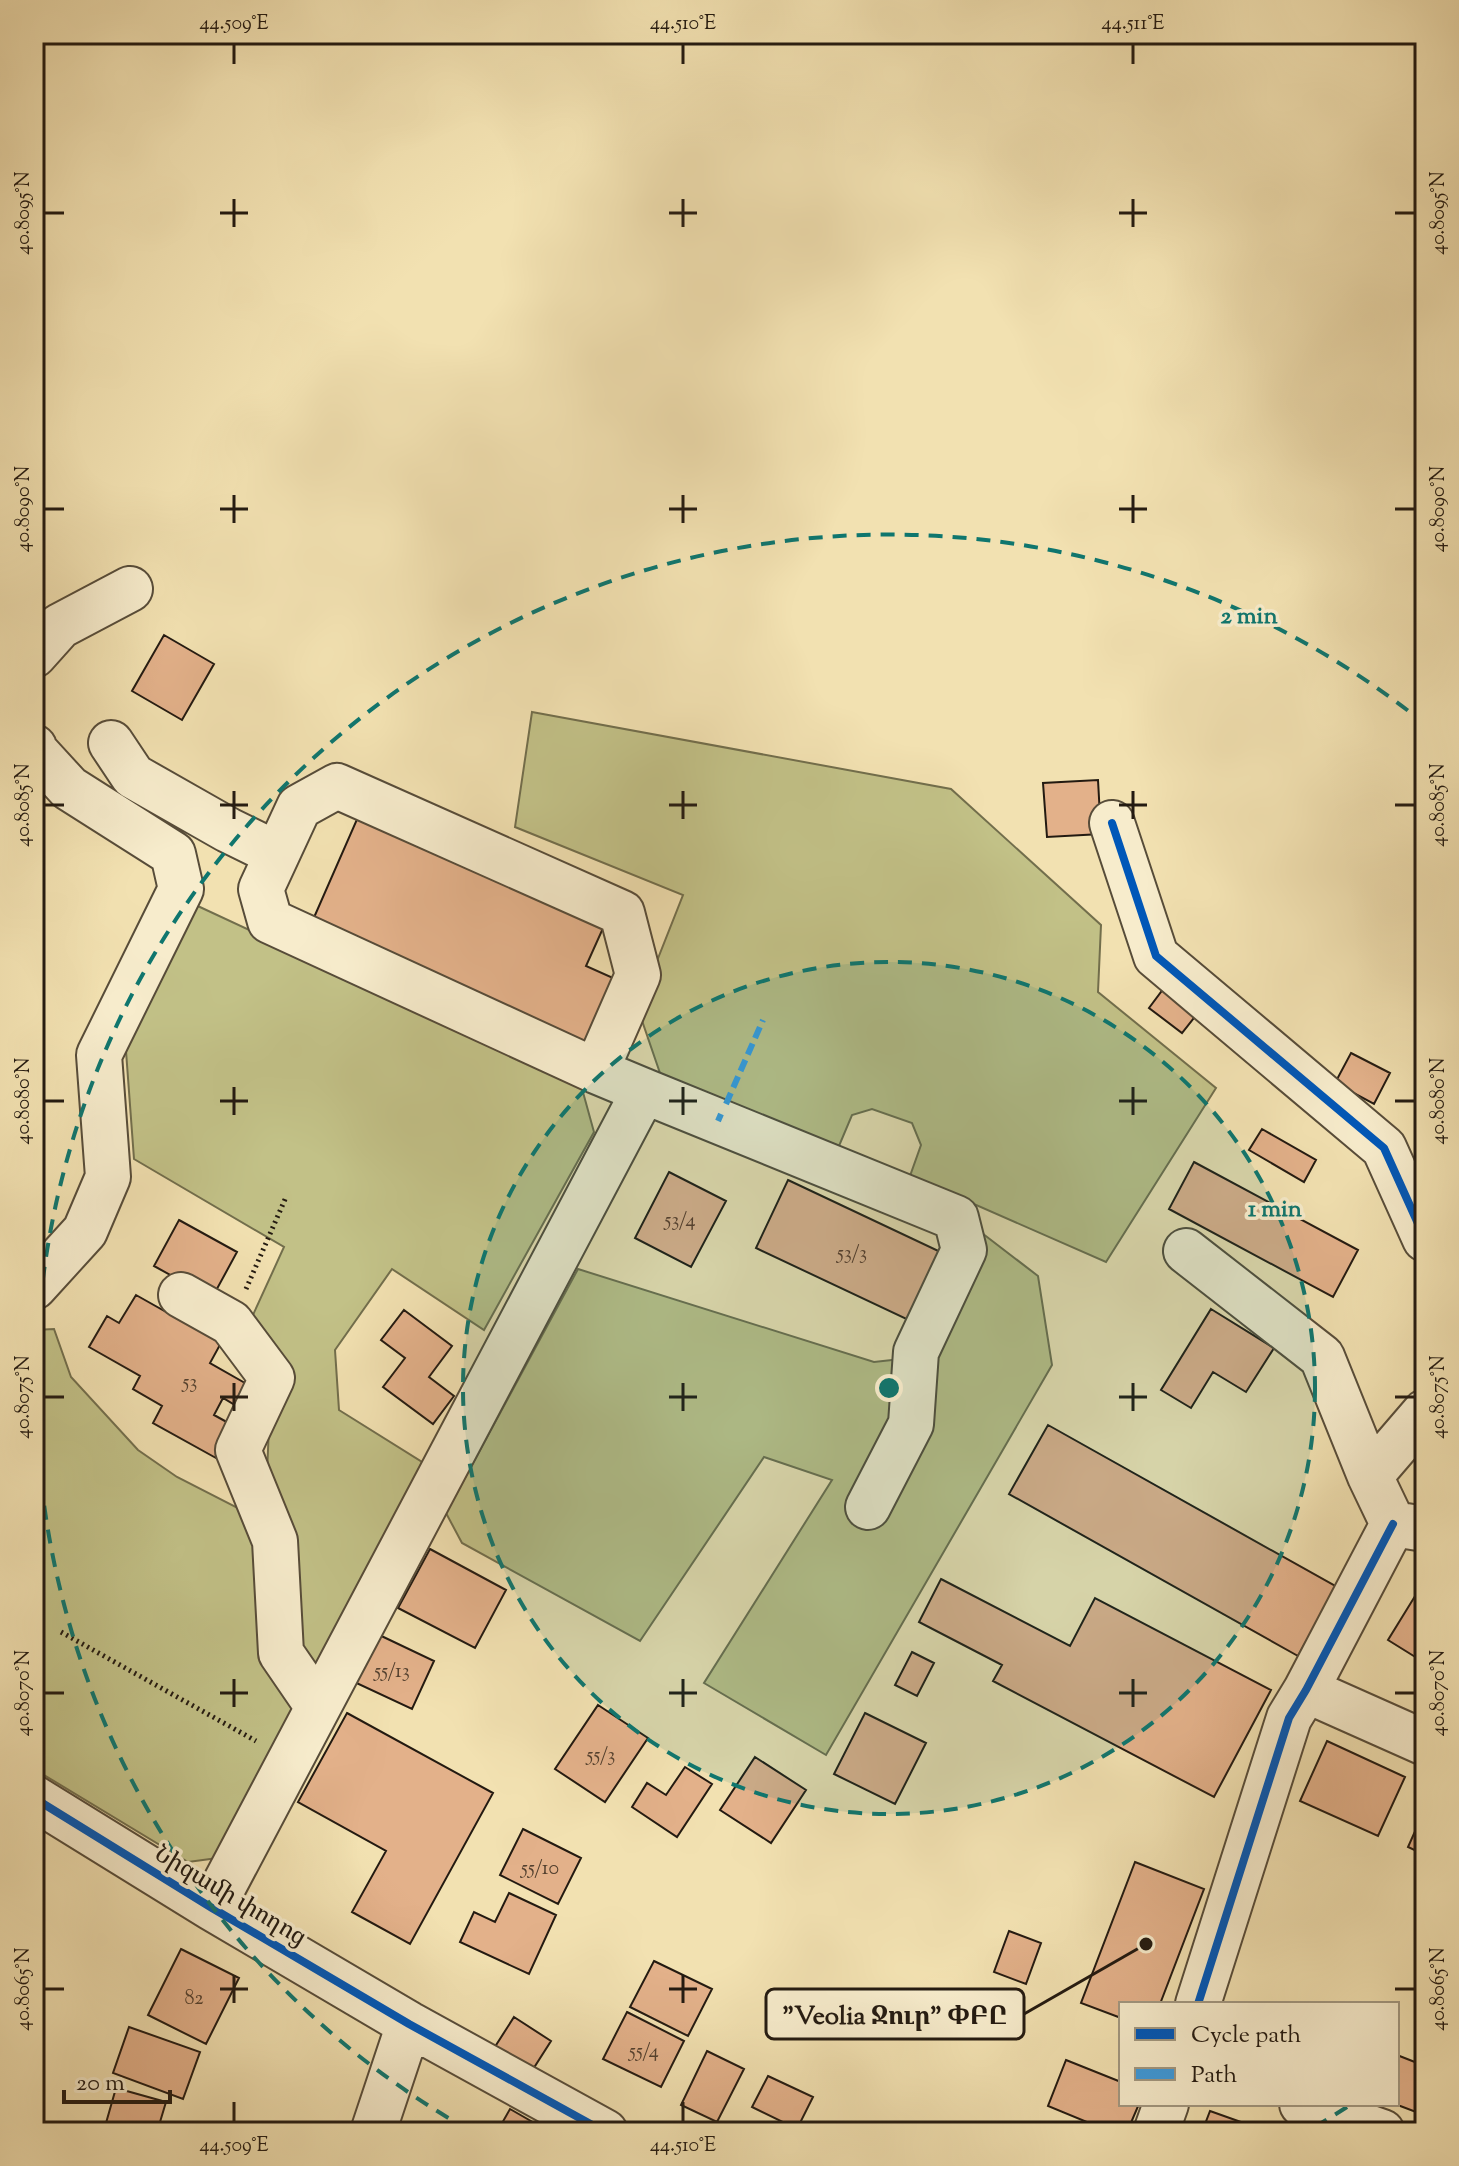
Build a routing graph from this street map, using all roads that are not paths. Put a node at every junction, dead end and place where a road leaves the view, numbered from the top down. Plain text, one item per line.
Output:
1 (130, 589) dead end
2 (34, 655) edge
3 (111, 743) dead end
4 (34, 747) edge
5 (1112, 823) dead end
6 (277, 854) junction
7 (596, 1071) junction
8 (644, 1091) junction
9 (1425, 1239) edge
10 (1186, 1251) dead end
11 (34, 1287) edge
12 (181, 1295) dead end
13 (1425, 1412) edge
14 (1370, 1476) junction
15 (868, 1507) dead end
16 (1409, 1526) edge
17 (1306, 1690) junction
18 (318, 1707) junction
19 (1425, 1743) edge
20 (34, 1798) edge
21 (212, 1908) junction
22 (1199, 2002) edge
23 (409, 2024) junction
24 (1165, 2106) edge
25 (1308, 2106) edge
26 (373, 2132) edge
27 (605, 2132) edge
28 (1156, 2132) edge
29 (1382, 2132) edge

1 - 2 street
3 - 6 street
4 - 11 street
5 - 9 street
6 - 7 street
6 - 7 street
7 - 8 street
8 - 15 street
8 - 18 street
10 - 14 street
12 - 18 street
13 - 14 street
14 - 16 street
16 - 17 street
17 - 19 street
17 - 22 street
18 - 21 street
20 - 21 street, Նիզամի փողոց
21 - 23 street, Նիզամի փողոց
23 - 26 street
23 - 27 street, Նիզամի փողոց
24 - 28 street
25 - 29 street

